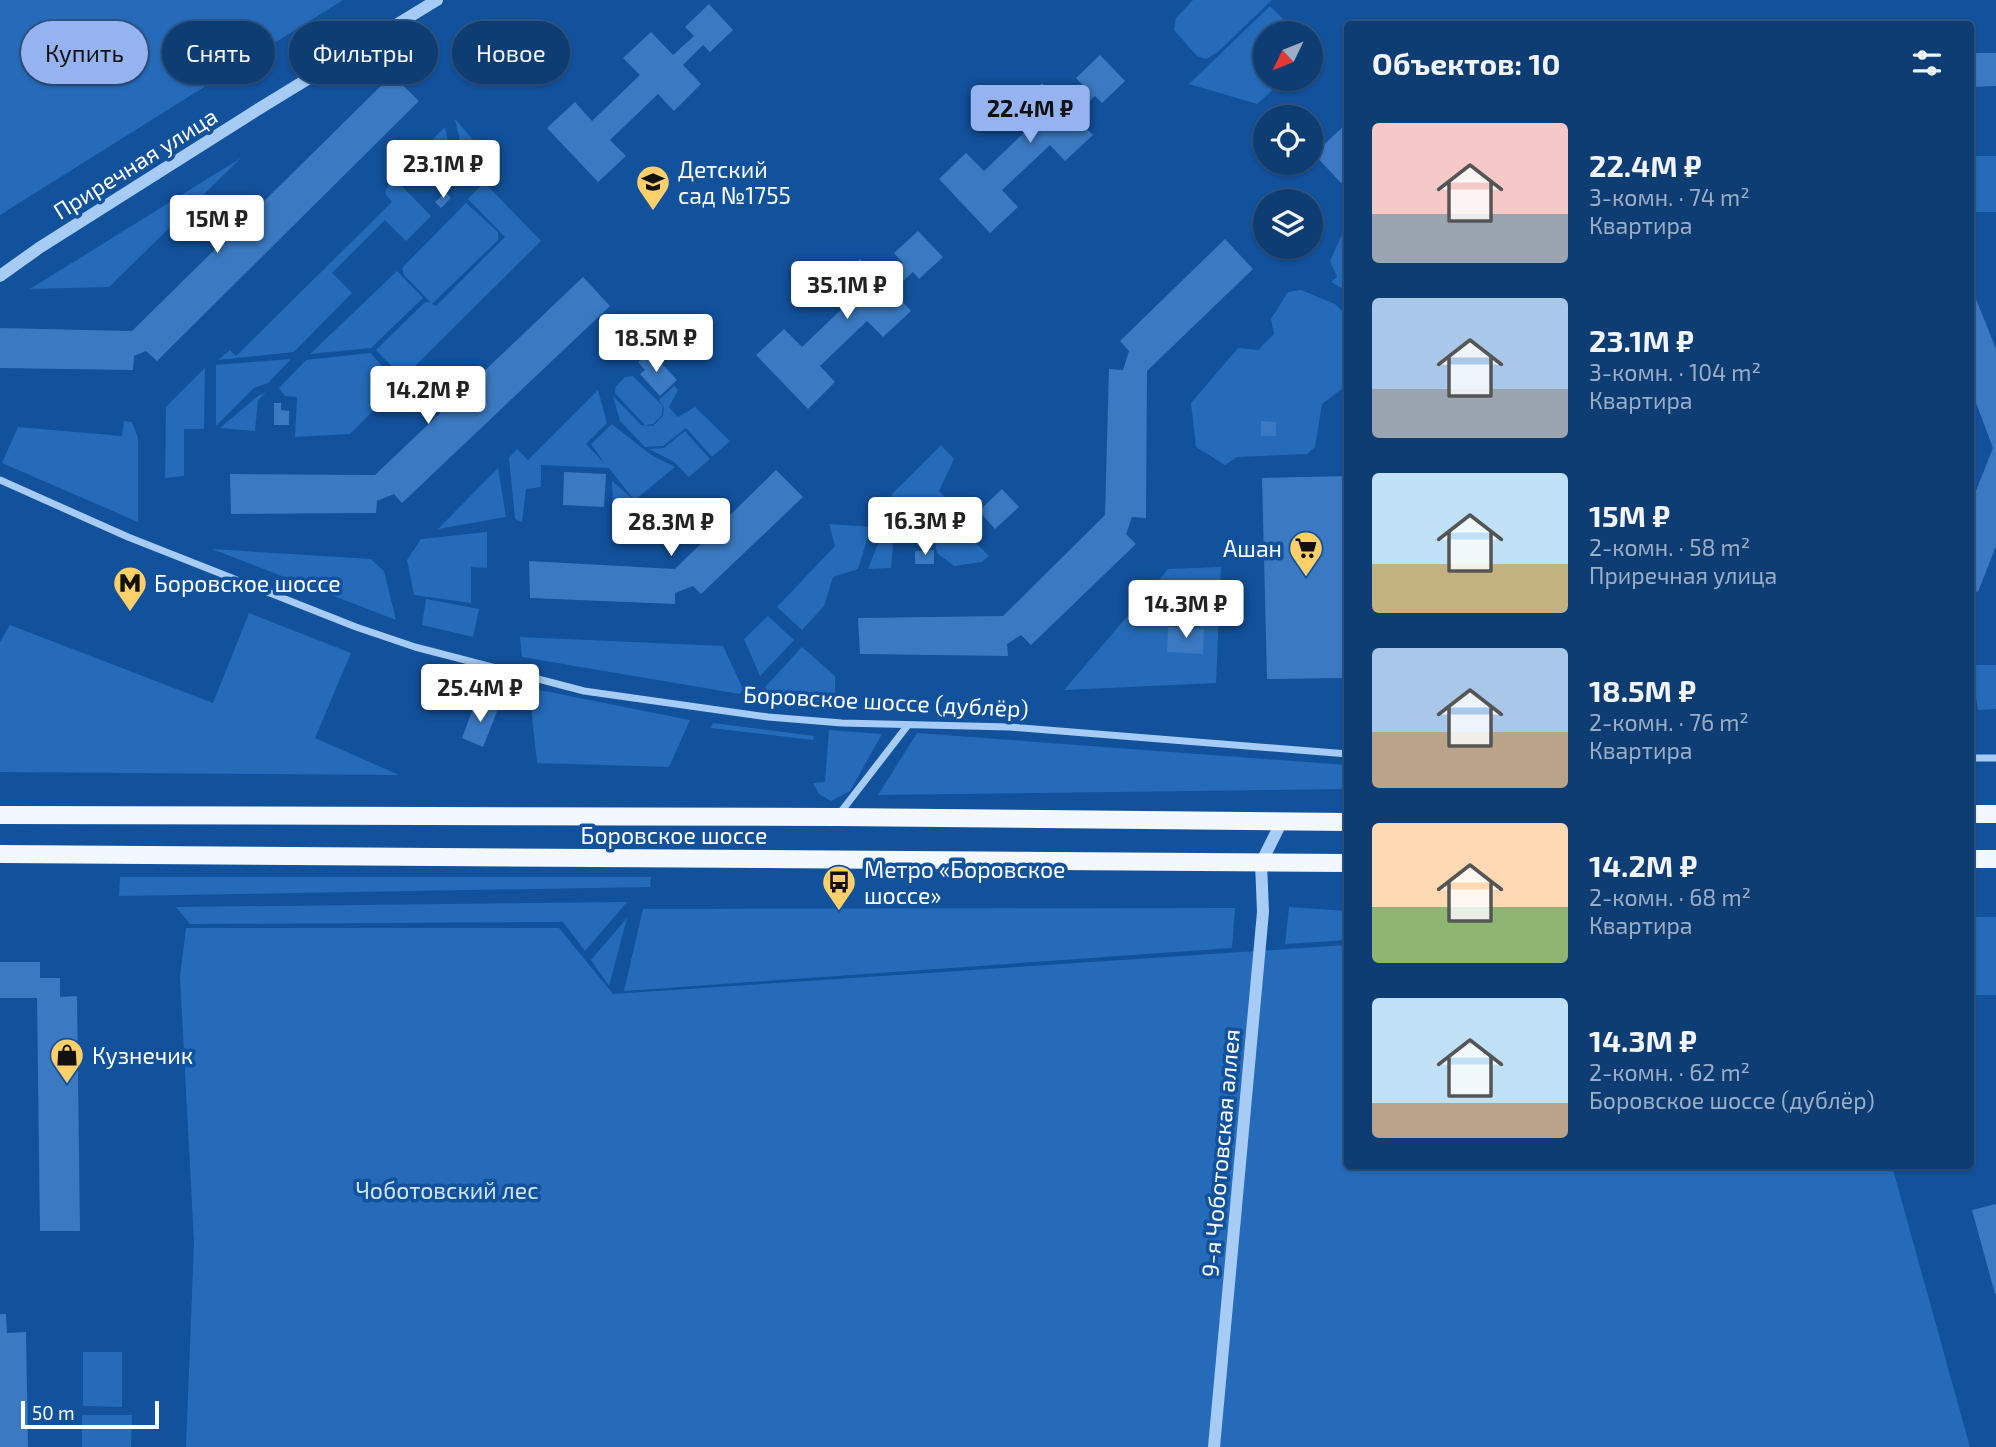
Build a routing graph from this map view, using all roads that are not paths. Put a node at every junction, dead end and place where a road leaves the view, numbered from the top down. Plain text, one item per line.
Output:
1 (437, 0) edge
2 (0, 276) edge
3 (0, 480) edge
4 (908, 725) junction
5 (1344, 754) edge
6 (1974, 758) edge
7 (1996, 758) edge
8 (1974, 814) edge
9 (1996, 814) edge
10 (0, 815) edge
11 (838, 817) junction
12 (1282, 821) junction
13 (1344, 822) edge
14 (0, 854) edge
15 (1974, 859) edge
16 (1996, 859) edge
17 (1261, 863) junction
18 (1344, 863) edge
19 (1214, 1447) edge

1 - 2 street, Приречная улица
3 - 4 street, Боровское шоссе (дублёр)
4 - 5 street, Боровское шоссе (дублёр)
4 - 11 street
6 - 7 street
8 - 9 main road
10 - 11 main road, Боровское шоссе
11 - 12 main road, Боровское шоссе
12 - 13 main road, Боровское шоссе
12 - 17 street
14 - 17 main road, Боровское шоссе
15 - 16 main road
17 - 18 main road, Боровское шоссе
17 - 19 street, 9-я Чоботовская аллея

